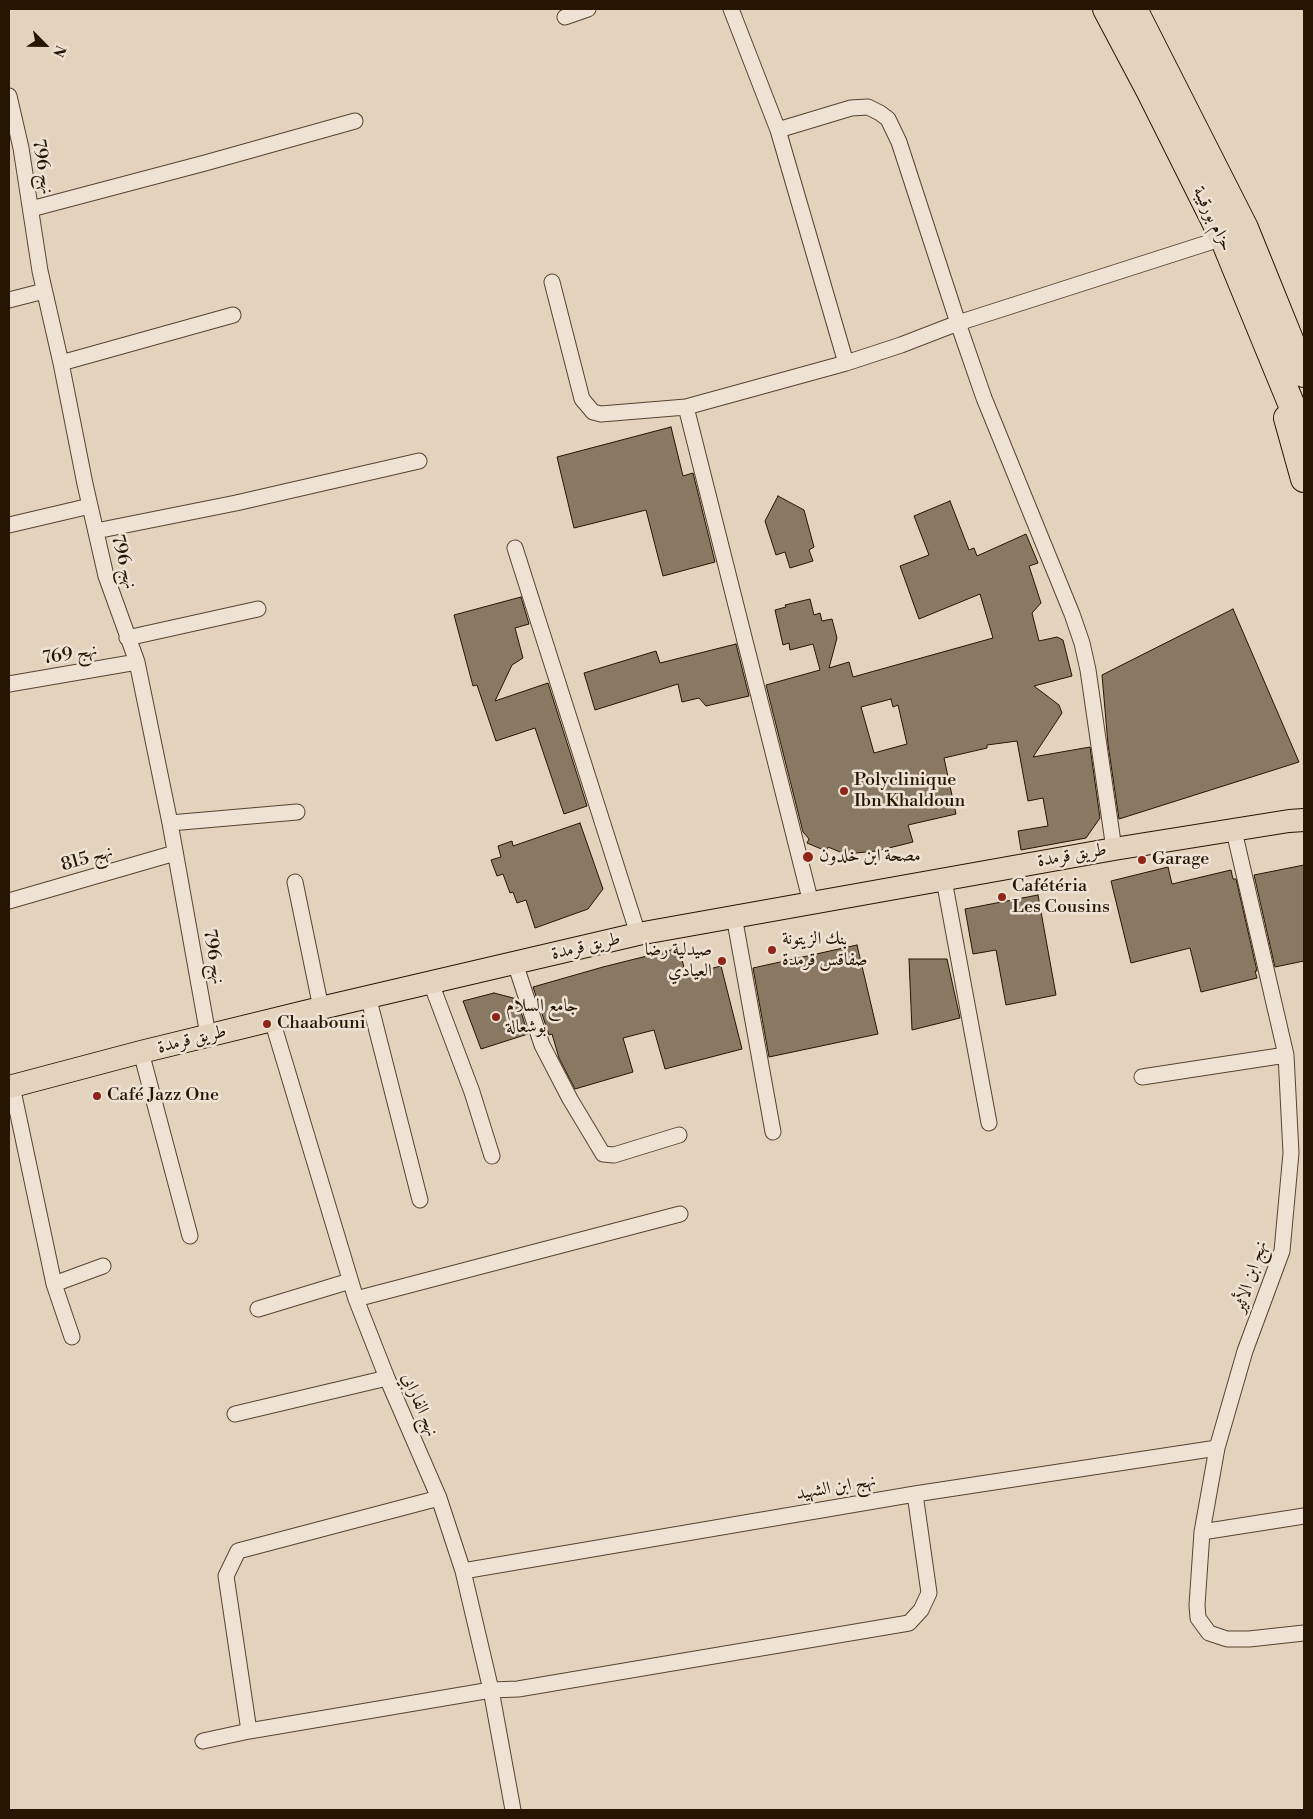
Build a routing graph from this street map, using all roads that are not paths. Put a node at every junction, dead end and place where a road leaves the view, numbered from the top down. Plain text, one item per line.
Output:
1 (588, 9) edge
2 (731, 9) edge
3 (1106, 9) edge
4 (1134, 9) edge
5 (565, 17) dead end
6 (9, 96) edge
7 (355, 121) dead end
8 (778, 130) junction
9 (31, 209) junction
10 (1223, 238) junction
11 (552, 282) dead end
12 (44, 291) junction
13 (9, 300) edge
14 (233, 315) dead end
15 (958, 323) junction
16 (1273, 326) junction
17 (1304, 360) edge
18 (62, 363) junction
19 (846, 364) junction
20 (1304, 374) edge
21 (686, 407) junction
22 (1304, 435) edge
23 (419, 461) dead end
24 (1304, 479) edge
25 (90, 506) junction
26 (9, 525) edge
27 (96, 531) junction
28 (515, 548) dead end
29 (258, 609) dead end
30 (127, 638) junction
31 (137, 662) junction
32 (9, 684) edge
33 (297, 812) dead end
34 (1299, 819) edge
35 (170, 823) junction
36 (1234, 831) junction
37 (1114, 848) junction
38 (175, 854) junction
39 (944, 880) junction
40 (295, 882) dead end
41 (9, 901) edge
42 (812, 903) junction
43 (734, 916) junction
44 (638, 934) junction
45 (515, 963) junction
46 (431, 983) junction
47 (368, 996) junction
48 (321, 1008) junction
49 (272, 1020) junction
50 (208, 1035) junction
51 (141, 1052) junction
52 (1286, 1055) junction
53 (1142, 1077) dead end
54 (10, 1087) edge
55 (989, 1123) dead end
56 (773, 1132) dead end
57 (678, 1135) dead end
58 (492, 1156) dead end
59 (420, 1200) dead end
60 (680, 1214) dead end
61 (190, 1236) dead end
62 (103, 1266) dead end
63 (350, 1281) junction
64 (54, 1284) junction
65 (356, 1299) junction
66 (258, 1309) dead end
67 (72, 1337) dead end
68 (387, 1378) junction
69 (235, 1414) dead end
70 (1217, 1448) junction
71 (915, 1494) junction
72 (439, 1498) junction
73 (1304, 1516) edge
74 (1202, 1532) junction
75 (463, 1571) junction
76 (1304, 1633) edge
77 (491, 1690) junction
78 (248, 1731) junction
79 (203, 1741) dead end
80 (513, 1810) edge

1 - 5 street
2 - 8 street
3 - 10 highway, حزام بورقيبة
4 - 16 highway, حزام بورقيبة
6 - 9 street, نهج 796
7 - 9 street
8 - 15 street
8 - 19 street
9 - 12 street, نهج 796
10 - 15 street
10 - 16 highway, حزام بورقيبة
11 - 21 street
12 - 13 street
12 - 18 street, نهج 796
14 - 18 street
15 - 19 street
15 - 37 street
16 - 17 highway
16 - 20 highway, حزام بورقيبة
16 - 22 highway, حزام بورقيبة
16 - 24 highway
18 - 25 street, نهج 796
19 - 21 street
21 - 42 street
23 - 27 street
25 - 26 street
25 - 27 street, نهج 796
27 - 30 street, نهج 796
28 - 44 street
29 - 30 street
30 - 31 street, نهج 796
31 - 32 street, نهج 769
31 - 35 street, نهج 796
33 - 35 street
34 - 36 main road, طريق قرمدة
35 - 38 street, نهج 796
36 - 37 main road, طريق قرمدة
36 - 52 street, نهج ابن الأثير
37 - 39 main road, طريق قرمدة
38 - 41 street, نهج 815
38 - 50 street, نهج 796
39 - 42 main road, طريق قرمدة
39 - 55 street
40 - 48 street
42 - 43 main road, طريق قرمدة
43 - 44 main road, طريق قرمدة
43 - 56 street
44 - 45 main road, طريق قرمدة
45 - 46 main road, طريق قرمدة
45 - 57 street
46 - 47 main road, طريق قرمدة
46 - 58 street
47 - 48 main road, طريق قرمدة
47 - 59 street
48 - 49 main road, طريق قرمدة
49 - 50 main road, طريق قرمدة
49 - 63 street, نهج الفارابي
50 - 51 main road, طريق قرمدة
51 - 54 main road, طريق قرمدة
51 - 61 street
52 - 53 street
52 - 70 street, نهج ابن الأثير
54 - 64 street
60 - 65 street
62 - 64 street
63 - 65 street, نهج الفارابي
63 - 66 street
64 - 67 street
65 - 68 street, نهج الفارابي
68 - 69 street
68 - 72 street, نهج الفارابي
70 - 71 street, نهج ابن الشهيد
70 - 74 street, نهج ابن الأثير
71 - 75 street, نهج ابن الشهيد
71 - 77 street
72 - 75 street, نهج الفارابي
72 - 78 street
73 - 74 street
74 - 76 street, نهج ابن الأثير
75 - 77 street, نهج الفارابي
77 - 78 street
77 - 80 street, نهج الفارابي
78 - 79 street

